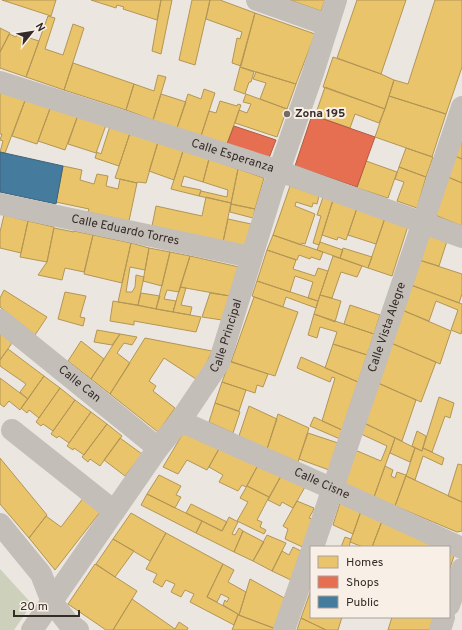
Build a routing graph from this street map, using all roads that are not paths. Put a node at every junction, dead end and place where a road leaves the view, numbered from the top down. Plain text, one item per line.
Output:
1 (257, 0) edge
2 (336, 0) edge
3 (328, 25) junction
4 (0, 82) edge
5 (462, 107) edge
6 (279, 171) junction
7 (0, 204) edge
8 (422, 223) junction
9 (462, 237) edge
10 (251, 257) junction
11 (0, 320) edge
12 (180, 421) junction
13 (12, 430) dead end
14 (158, 448) junction
15 (333, 489) junction
16 (114, 511) junction
17 (0, 524) edge
18 (313, 546) edge
19 (462, 548) edge
20 (310, 556) edge
21 (462, 569) edge
22 (52, 602) junction
23 (450, 602) edge
24 (444, 618) edge
25 (32, 630) edge
26 (78, 630) edge
27 (284, 630) edge
28 (440, 630) edge

1 - 3 street
2 - 3 street, Calle Principal
3 - 6 street, Calle Principal
4 - 6 street, Calle Esperanza
5 - 8 street, Calle Vista Alegre
6 - 8 street, Calle Esperanza
6 - 10 street, Calle Principal
7 - 10 street, Calle Eduardo Torres
8 - 9 street, Calle Esperanza
8 - 15 street, Calle Vista Alegre
10 - 12 street, Calle Principal
11 - 14 street, Calle Can
12 - 14 street, Calle Principal
12 - 15 street, Calle Cisne
13 - 16 street
14 - 16 street, Calle Principal
15 - 18 street, Calle Vista Alegre
15 - 19 street, Calle Cisne
16 - 22 street, Calle Principal
17 - 22 street
20 - 27 street
21 - 23 street
22 - 25 street, Calle Principal
22 - 26 street
24 - 28 street

